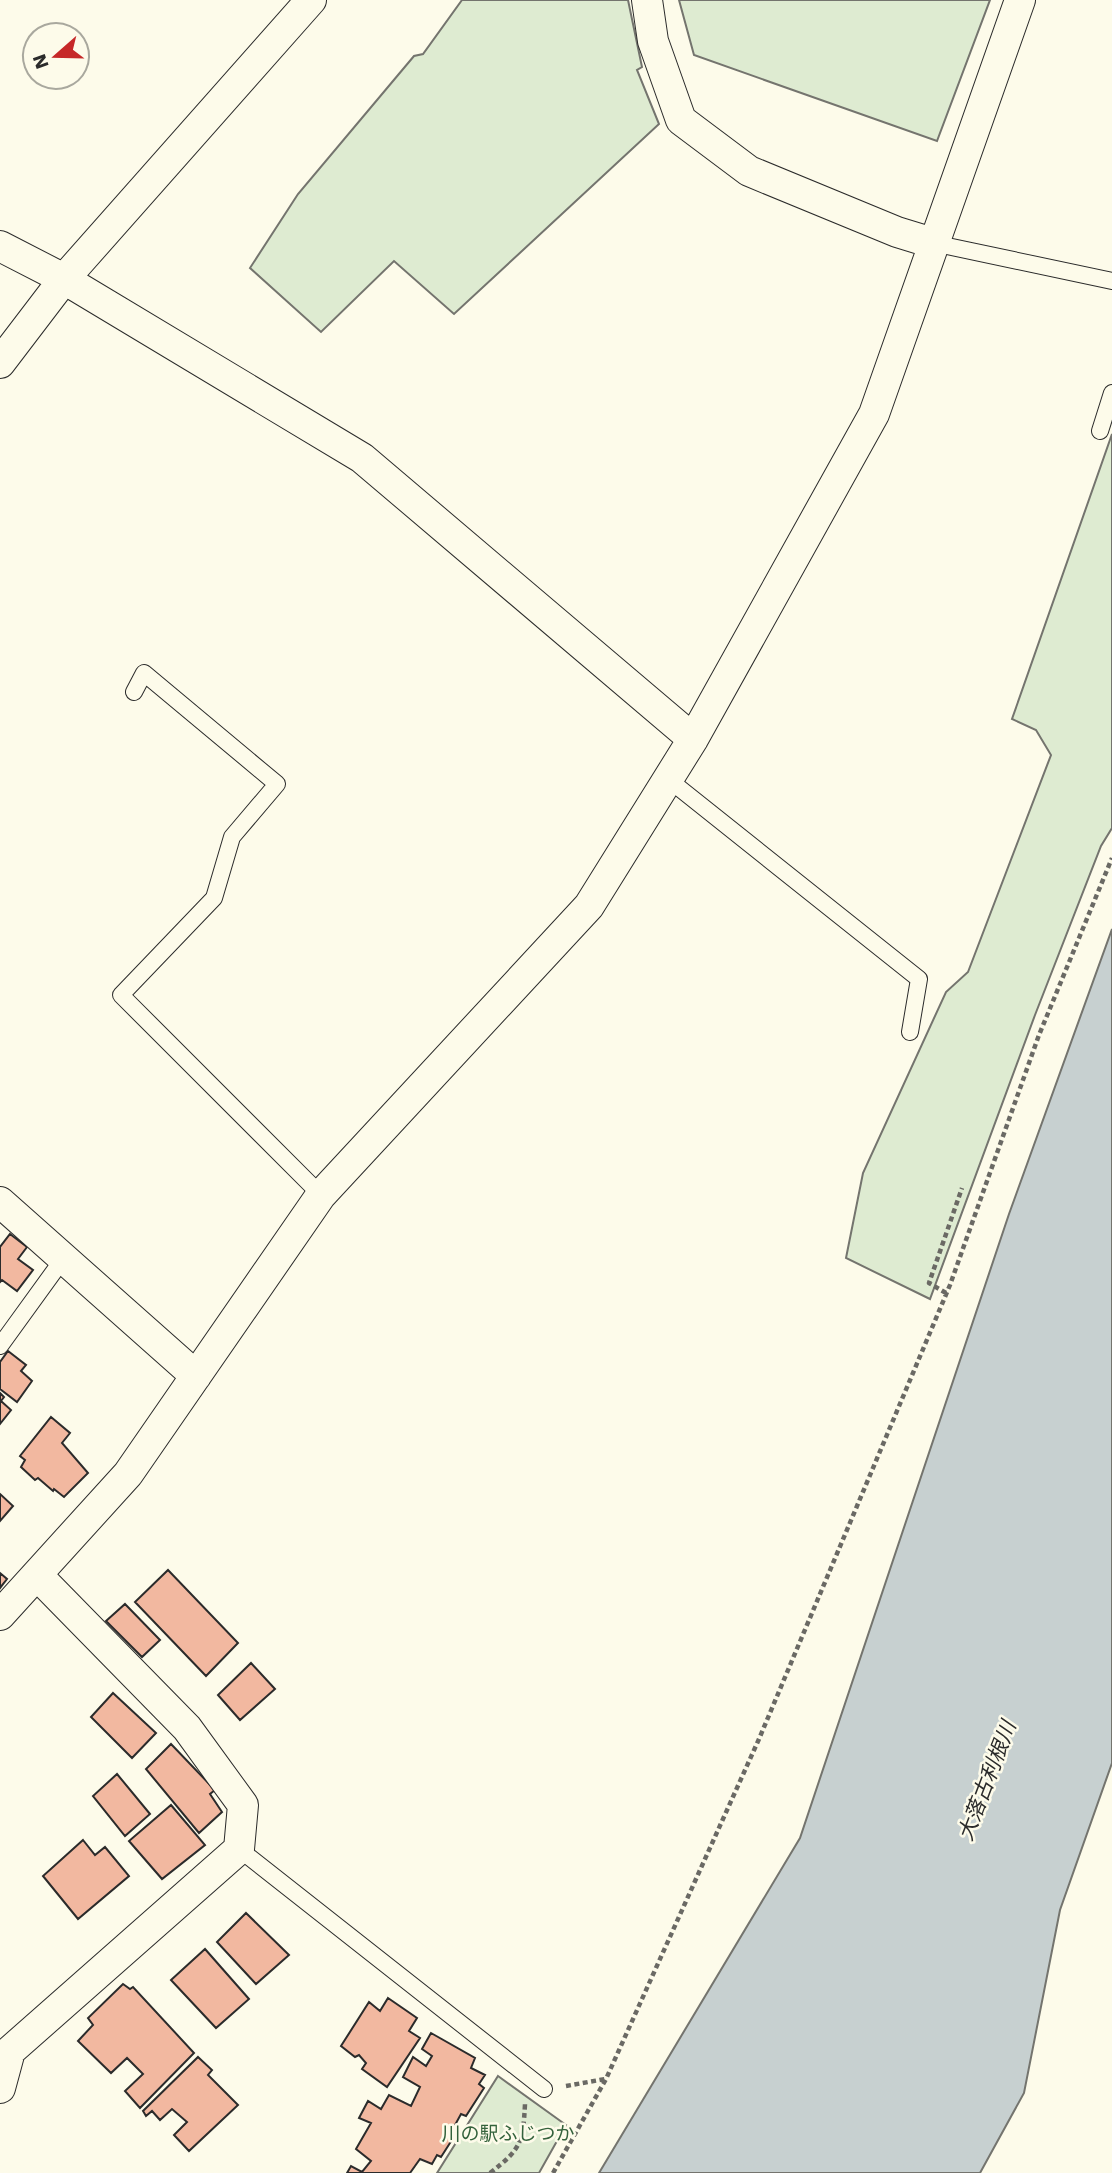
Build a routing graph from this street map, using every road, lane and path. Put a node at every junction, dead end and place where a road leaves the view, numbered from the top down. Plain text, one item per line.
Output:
1 (311, 0) edge
2 (647, 0) edge
3 (1020, 0) edge
4 (933, 243) junction
5 (0, 246) edge
6 (64, 279) junction
7 (1112, 281) edge
8 (0, 363) edge
9 (1112, 393) edge
10 (1100, 431) dead end
11 (134, 692) dead end
12 (693, 739) junction
13 (668, 779) junction
14 (1112, 858) edge
15 (910, 1032) dead end
16 (962, 1188) dead end
17 (321, 1195) junction
18 (0, 1202) edge
19 (63, 1259) junction
20 (946, 1293) junction
21 (0, 1346) edge
22 (195, 1376) junction
23 (37, 1575) junction
24 (0, 1615) edge
25 (239, 1849) junction
26 (5, 2046) edge
27 (527, 2075) junction
28 (606, 2079) junction
29 (0, 2088) edge
30 (544, 2089) joint
31 (490, 2173) edge
32 (552, 2173) edge

1 - 6 street
2 - 4 street
3 - 4 street
4 - 7 lane
4 - 12 street
5 - 6 street
6 - 8 street
6 - 12 street
9 - 10 lane
11 - 17 lane
12 - 13 street
13 - 15 lane
13 - 17 street
14 - 20 path
16 - 20 path
17 - 22 street
18 - 19 street
19 - 21 lane
19 - 22 street
20 - 28 path
22 - 23 street
23 - 24 street
23 - 25 street
25 - 26 street
25 - 27 lane
26 - 29 street
27 - 30 lane
27 - 31 path
28 - 30 path
28 - 32 path

